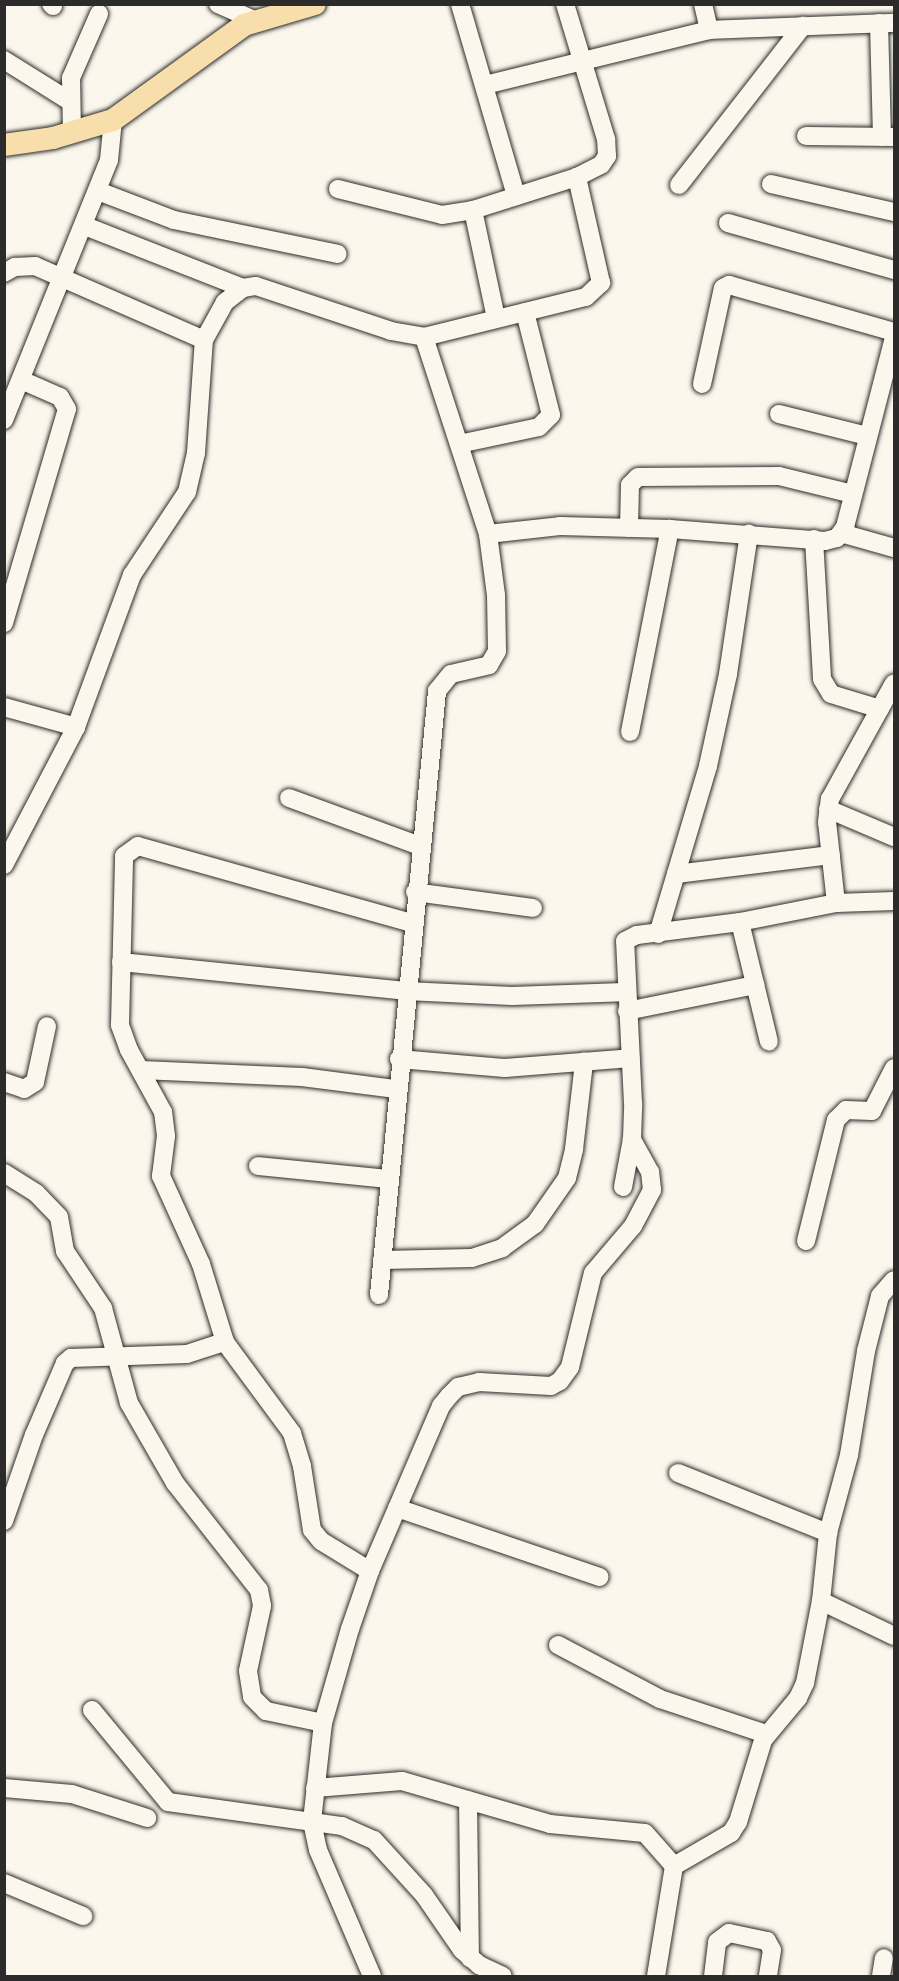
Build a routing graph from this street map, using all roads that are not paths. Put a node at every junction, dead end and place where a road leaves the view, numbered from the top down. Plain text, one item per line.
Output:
1 (315, 4) edge
2 (460, 4) edge
3 (565, 4) edge
4 (704, 4) edge
5 (236, 10) edge
6 (99, 14) dead end
7 (887, 23) edge
8 (803, 26) junction
9 (709, 30) junction
10 (4, 60) edge
11 (580, 62) junction
12 (484, 85) junction
13 (71, 102) junction
14 (112, 120) junction
15 (72, 133) junction
16 (806, 136) dead end
17 (888, 137) edge
18 (4, 145) edge
19 (577, 177) junction
20 (771, 184) dead end
21 (679, 185) dead end
22 (338, 189) dead end
23 (98, 191) junction
24 (516, 196) junction
25 (473, 210) junction
26 (894, 212) edge
27 (728, 223) dead end
28 (85, 225) junction
29 (338, 254) dead end
30 (894, 270) edge
31 (4, 273) edge
32 (64, 277) junction
33 (243, 288) junction
34 (525, 312) junction
35 (496, 318) junction
36 (894, 332) edge
37 (424, 337) junction
38 (894, 337) edge
39 (204, 340) junction
40 (21, 380) junction
41 (702, 384) dead end
42 (779, 414) dead end
43 (4, 420) edge
44 (867, 436) junction
45 (459, 444) junction
46 (853, 494) junction
47 (629, 528) junction
48 (670, 529) junction
49 (842, 533) junction
50 (488, 534) junction
51 (749, 534) junction
52 (814, 539) junction
53 (894, 548) edge
54 (4, 623) edge
55 (894, 683) edge
56 (4, 707) edge
57 (879, 709) junction
58 (76, 727) junction
59 (630, 732) dead end
60 (289, 798) dead end
61 (828, 809) junction
62 (894, 837) edge
63 (420, 846) junction
64 (831, 855) junction
65 (4, 865) edge
66 (676, 874) junction
67 (415, 892) junction
68 (894, 901) edge
69 (836, 903) junction
70 (533, 908) dead end
71 (740, 922) junction
72 (412, 923) junction
73 (658, 934) junction
74 (121, 962) junction
75 (754, 985) junction
76 (406, 991) junction
77 (626, 992) junction
78 (627, 1011) junction
79 (47, 1026) dead end
80 (768, 1042) dead end
81 (631, 1058) junction
82 (399, 1059) junction
83 (584, 1062) junction
84 (894, 1068) edge
85 (141, 1070) junction
86 (4, 1082) edge
87 (396, 1089) junction
88 (632, 1139) junction
89 (258, 1167) dead end
90 (4, 1173) edge
91 (389, 1179) junction
92 (623, 1187) dead end
93 (806, 1241) dead end
94 (382, 1260) junction
95 (894, 1280) edge
96 (379, 1295) dead end
97 (225, 1342) junction
98 (118, 1356) junction
99 (678, 1473) dead end
100 (397, 1508) junction
101 (4, 1521) edge
102 (828, 1533) junction
103 (370, 1571) junction
104 (600, 1577) dead end
105 (821, 1601) junction
106 (894, 1636) edge
107 (558, 1645) dead end
108 (92, 1710) dead end
109 (323, 1723) junction
110 (766, 1734) junction
111 (4, 1788) edge
112 (315, 1788) junction
113 (468, 1800) junction
114 (147, 1818) dead end
115 (312, 1821) junction
116 (674, 1866) junction
117 (4, 1883) edge
118 (83, 1916) dead end
119 (470, 1958) junction
120 (884, 1958) dead end
121 (372, 1977) edge
122 (503, 1977) edge
123 (656, 1977) edge
124 (713, 1977) edge
125 (768, 1977) edge
126 (881, 1977) edge

1 - 5 main road
2 - 12 street
3 - 11 street
4 - 9 street
5 - 14 main road
6 - 13 street
7 - 8 street
7 - 17 street
8 - 9 street
8 - 21 street
9 - 11 street
10 - 13 street
11 - 12 street
11 - 19 street
12 - 24 street
13 - 15 street
14 - 15 main road
14 - 23 street
15 - 18 main road
16 - 17 street
19 - 24 street
19 - 34 street
20 - 26 street
22 - 25 street
23 - 28 street
23 - 29 street
24 - 25 street
25 - 35 street
27 - 30 street
28 - 32 street
28 - 33 street
31 - 32 street
32 - 39 street
32 - 40 street
33 - 37 street
33 - 39 street
34 - 35 street
34 - 45 street
35 - 37 street
36 - 41 street
37 - 45 street
38 - 44 street
39 - 58 street
40 - 43 street
40 - 54 street
42 - 44 street
44 - 46 street
45 - 50 street
46 - 47 street
46 - 49 street
47 - 48 street
47 - 50 street
48 - 51 street
48 - 59 street
49 - 52 street
49 - 53 street
50 - 63 street
51 - 52 street
51 - 66 street
52 - 57 street
55 - 57 street
56 - 58 street
57 - 61 street
58 - 65 street
60 - 63 street
61 - 62 street
61 - 64 street
63 - 67 street
64 - 66 street
64 - 69 street
66 - 73 street
67 - 70 street
67 - 72 street
68 - 69 street
69 - 71 street
71 - 73 street
71 - 75 street
72 - 74 street
72 - 76 street
73 - 77 street
74 - 76 street
74 - 85 street
75 - 78 street
75 - 80 street
76 - 77 street
76 - 82 street
77 - 78 street
78 - 81 street
79 - 86 street
81 - 83 street
81 - 88 street
82 - 83 street
82 - 87 street
83 - 94 street
84 - 93 street
85 - 87 street
85 - 97 street
87 - 91 street
88 - 92 street
88 - 100 street
89 - 91 street
90 - 98 street
91 - 94 street
94 - 96 street
95 - 102 street
97 - 98 street
97 - 103 street
98 - 101 street
98 - 109 street
99 - 102 street
100 - 103 street
100 - 104 street
102 - 105 street
103 - 109 street
105 - 106 street
105 - 110 street
107 - 110 street
108 - 115 street
109 - 112 street
110 - 116 street
111 - 114 street
112 - 113 street
112 - 115 street
113 - 116 street
113 - 119 street
115 - 119 street
115 - 121 street
116 - 123 street
117 - 118 street
119 - 122 street
120 - 126 street
124 - 125 street

